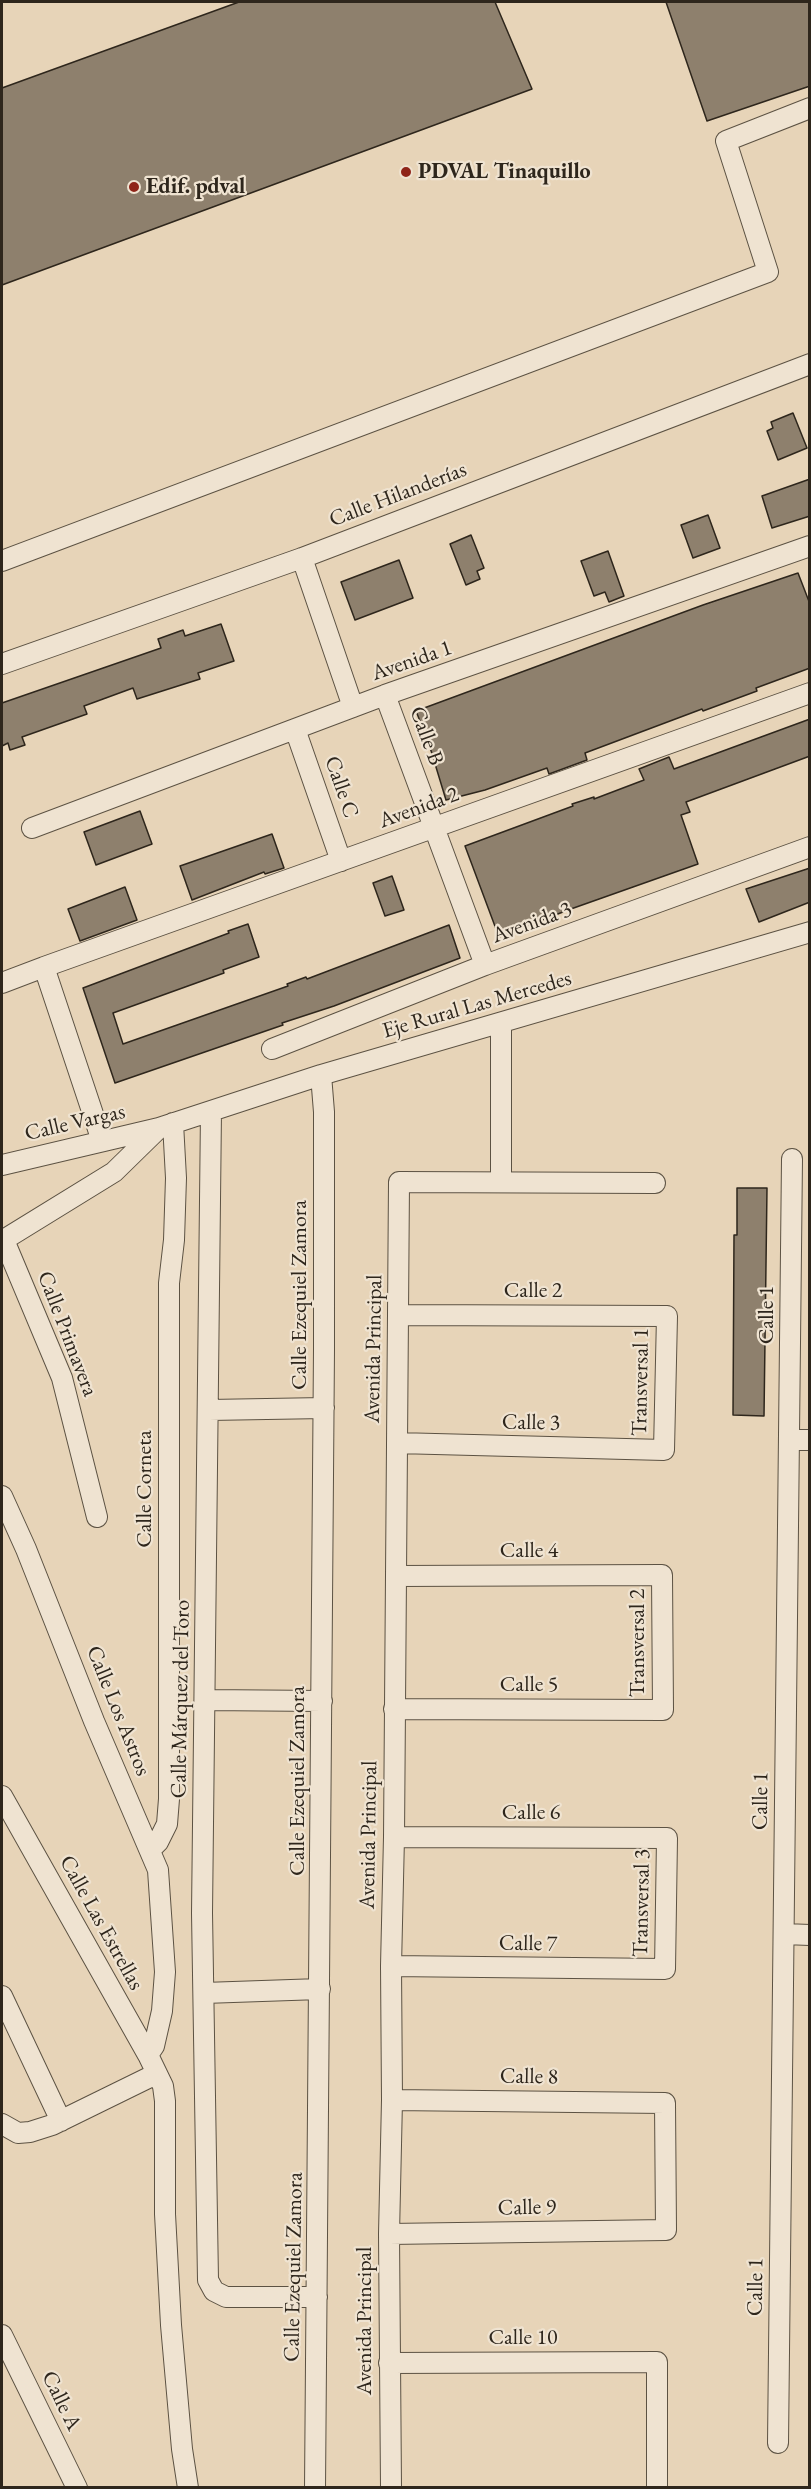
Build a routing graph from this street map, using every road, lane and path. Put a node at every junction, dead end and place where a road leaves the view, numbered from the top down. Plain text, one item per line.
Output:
1 (810, 108) edge
2 (810, 364) edge
3 (810, 546) edge
4 (302, 558) junction
5 (2, 561) edge
6 (2, 664) edge
7 (810, 693) edge
8 (385, 695) junction
9 (353, 707) junction
10 (296, 729) junction
11 (32, 828) dead end
12 (434, 828) junction
13 (810, 847) edge
14 (341, 861) junction
15 (810, 932) edge
16 (484, 965) junction
17 (44, 967) junction
18 (2, 983) edge
19 (501, 1023) junction
20 (272, 1049) dead end
21 (321, 1075) junction
22 (211, 1110) junction
23 (166, 1125) junction
24 (102, 1141) junction
25 (792, 1159) dead end
26 (2, 1165) edge
27 (501, 1182) junction
28 (655, 1183) dead end
29 (3, 1241) edge
30 (399, 1315) junction
31 (667, 1316) joint
32 (324, 1408) junction
33 (209, 1410) junction
34 (800, 1440) edge
35 (397, 1443) junction
36 (664, 1450) joint
37 (2, 1497) edge
38 (98, 1517) dead end
39 (662, 1575) joint
40 (396, 1576) junction
41 (205, 1700) junction
42 (322, 1701) junction
43 (394, 1708) junction
44 (663, 1710) joint
45 (2, 1796) edge
46 (394, 1837) junction
47 (667, 1838) joint
48 (150, 1850) junction
49 (784, 1934) junction
50 (810, 1935) edge
51 (391, 1966) junction
52 (665, 1969) joint
53 (320, 1989) junction
54 (204, 1993) junction
55 (2, 1996) edge
56 (148, 2055) junction
57 (156, 2074) junction
58 (392, 2100) junction
59 (61, 2121) junction
60 (2, 2124) edge
61 (666, 2230) joint
62 (389, 2234) junction
63 (317, 2296) junction
64 (2, 2335) edge
65 (389, 2363) junction
66 (778, 2443) dead end
67 (77, 2487) edge
68 (188, 2487) edge
69 (315, 2487) edge
70 (391, 2487) edge
71 (657, 2487) edge

1 - 5 street
2 - 4 street, Calle Hilanderías
3 - 8 street, Avenida 1
4 - 6 street, Calle Hilanderías
4 - 9 street
7 - 12 street, Avenida 2
8 - 9 street, Avenida 1
8 - 12 street, Calle B
9 - 10 street, Avenida 1
10 - 11 street, Avenida 1
10 - 14 street, Calle C
12 - 14 street, Avenida 2
12 - 16 street, Calle B
13 - 16 street, Avenida 3
14 - 17 street, Avenida 2
15 - 19 street, Eje Rural Las Mercedes
16 - 20 street, Avenida 3
17 - 18 street, Avenida 2
17 - 24 street
19 - 21 street, Eje Rural Las Mercedes
19 - 27 street
21 - 22 street, Eje Rural Las Mercedes
21 - 32 street, Calle Ezequiel Zamora
22 - 23 street, Eje Rural Las Mercedes
22 - 33 street, Calle Márquez del Toro
23 - 24 street, Calle Vargas
23 - 29 street
23 - 48 street, Calle Corneta
24 - 26 street, Calle Vargas
25 - 34 street, Calle 1
27 - 28 street
27 - 30 street, Avenida Principal
29 - 38 street, Calle Primavera
30 - 31 street, Calle 2
30 - 35 street, Avenida Principal
31 - 36 street, Transversal 1
32 - 33 street
32 - 42 street, Calle Ezequiel Zamora
33 - 41 street, Calle Márquez del Toro
34 - 49 street, Calle 1
35 - 36 street, Calle 3
35 - 40 street, Avenida Principal
37 - 48 street, Calle Los Astros
39 - 40 street, Calle 4
39 - 44 street, Transversal 2
40 - 43 street, Avenida Principal
41 - 42 street
41 - 54 street, Calle Márquez del Toro
42 - 53 street, Calle Ezequiel Zamora
43 - 44 street, Calle 5
43 - 46 street, Avenida Principal
45 - 56 street, Calle Las Estrellas
46 - 47 street, Calle 6
46 - 51 street, Avenida Principal
47 - 52 street, Transversal 3
48 - 56 street, Calle Los Astros
49 - 50 street
49 - 66 street, Calle 1
51 - 52 street, Calle 7
51 - 58 street, Avenida Principal
53 - 54 street
53 - 63 street, Calle Ezequiel Zamora
54 - 63 street, Calle Márquez del Toro
55 - 59 street
56 - 57 street, Calle Las Estrellas
57 - 59 street
57 - 68 street, Calle Las Estrellas
58 - 61 street, Calle 8
58 - 62 street, Avenida Principal
59 - 60 street
61 - 62 street, Calle 9
62 - 65 street, Avenida Principal
63 - 69 street, Calle Ezequiel Zamora
64 - 67 street, Calle A
65 - 70 street, Avenida Principal
65 - 71 street, Calle 10

